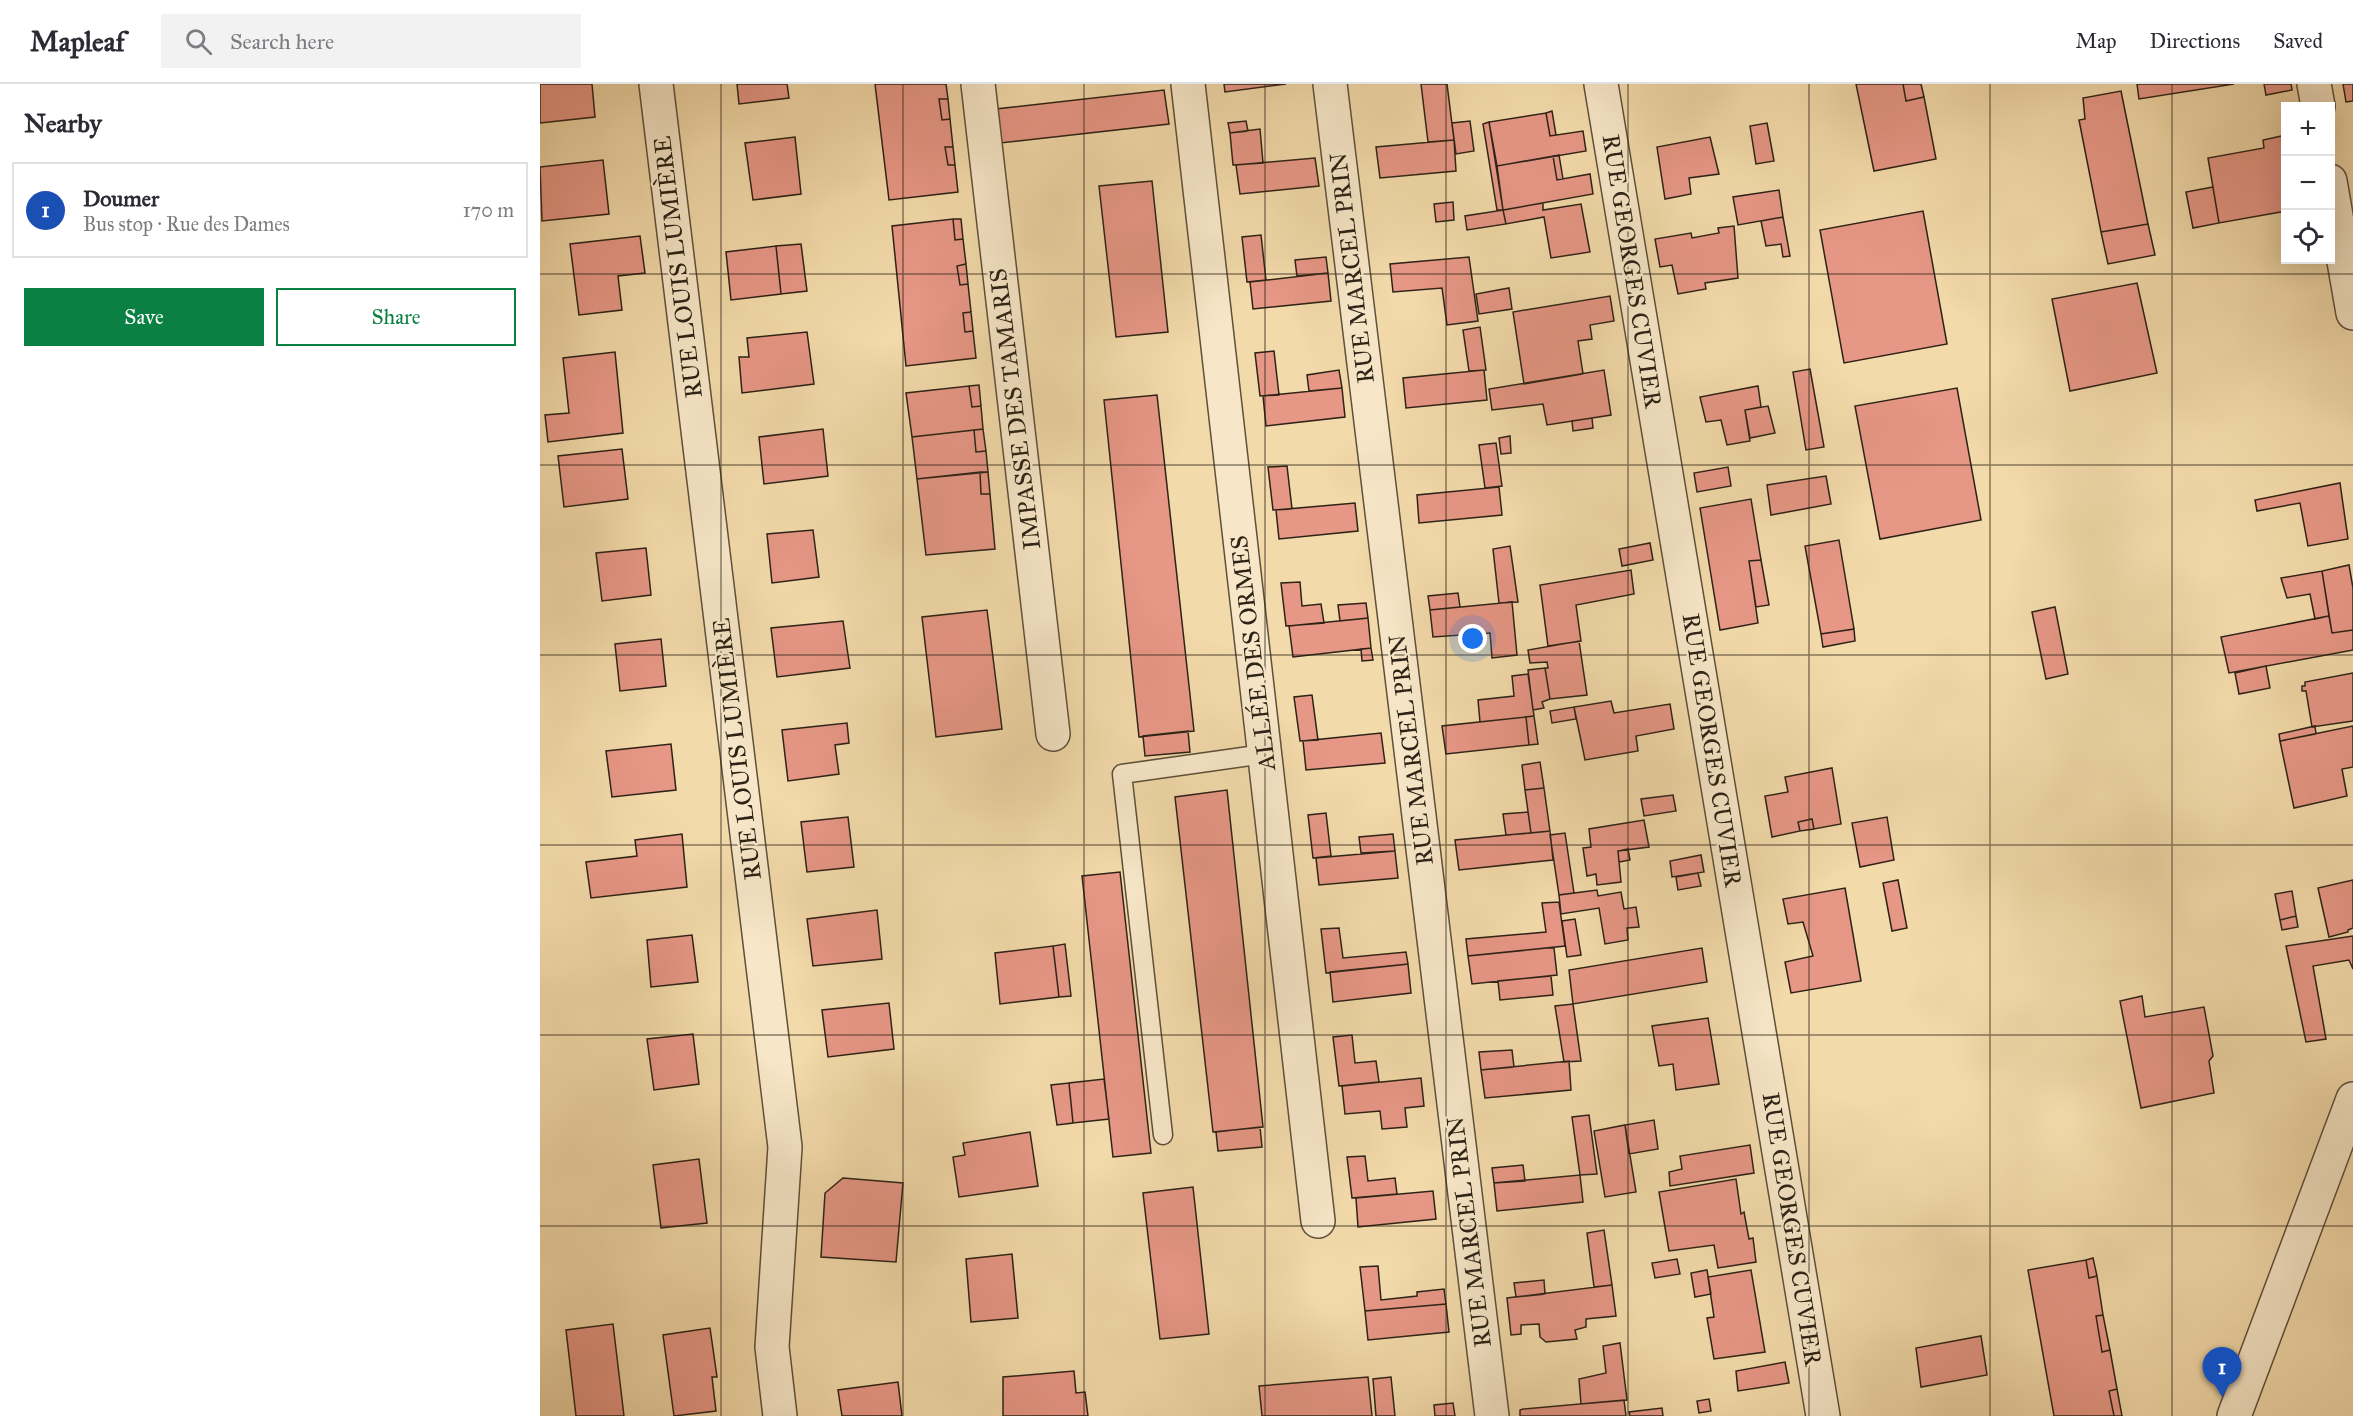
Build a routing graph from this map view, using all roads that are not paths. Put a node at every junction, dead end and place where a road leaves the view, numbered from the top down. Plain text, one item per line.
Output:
1 (656, 84) edge
2 (978, 84) edge
3 (1188, 84) edge
4 (1330, 84) edge
5 (1601, 84) edge
6 (2314, 84) edge
7 (2317, 102) edge
8 (2335, 205) edge
9 (2353, 313) edge
10 (1053, 734) dead end
11 (1264, 754) junction
12 (2353, 1099) edge
13 (1163, 1135) dead end
14 (1318, 1221) dead end
15 (780, 1416) edge
16 (1492, 1416) edge
17 (1823, 1416) edge
18 (2234, 1416) edge

1 - 15 street, RUE LOUIS LUMIÈRE
2 - 10 street, IMPASSE DES TAMARIS
3 - 11 street, ALLÉE DES ORMES
4 - 16 street, RUE MARCEL PRIN
5 - 17 street, RUE GEORGES CUVIER
6 - 7 street
8 - 9 street
11 - 13 lane
11 - 14 street, ALLÉE DES ORMES
12 - 18 street

